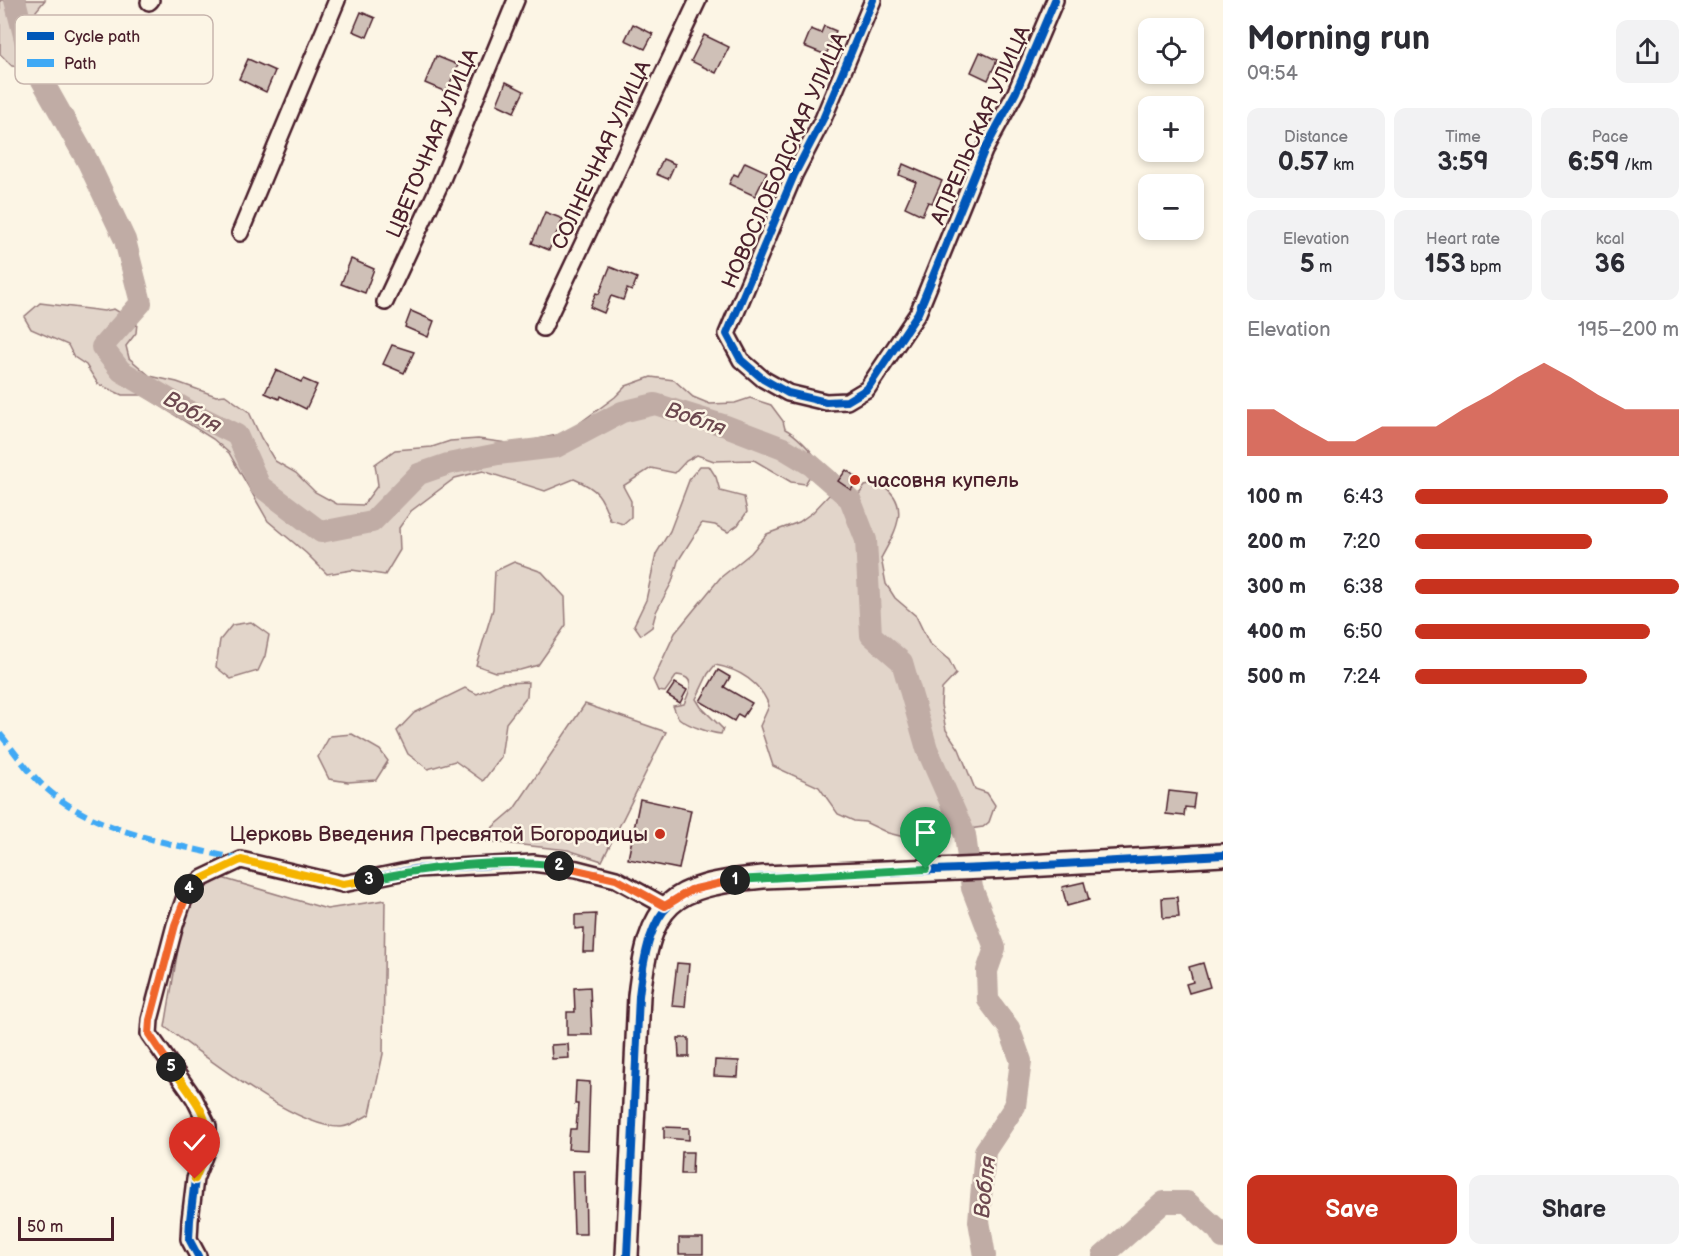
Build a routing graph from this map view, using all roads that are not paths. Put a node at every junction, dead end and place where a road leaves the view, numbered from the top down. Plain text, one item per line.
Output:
1 (338, 0) edge
2 (516, 0) edge
3 (698, 0) edge
4 (873, 0) edge
5 (1055, 0) edge
6 (240, 233) dead end
7 (385, 302) dead end
8 (543, 328) dead end
9 (867, 389) joint
10 (1223, 855) edge
11 (665, 906) junction
12 (198, 1256) edge
13 (627, 1256) edge

1 - 6 street
2 - 7 street, ЦВЕТОЧНАЯ УЛИЦА
3 - 8 street, СОЛНЕЧНАЯ УЛИЦА
4 - 9 street, НОВОСЛОБОДСКАЯ УЛИЦА
5 - 9 street, АПРЕЛЬСКАЯ УЛИЦА
10 - 11 street
11 - 12 street
11 - 13 street

